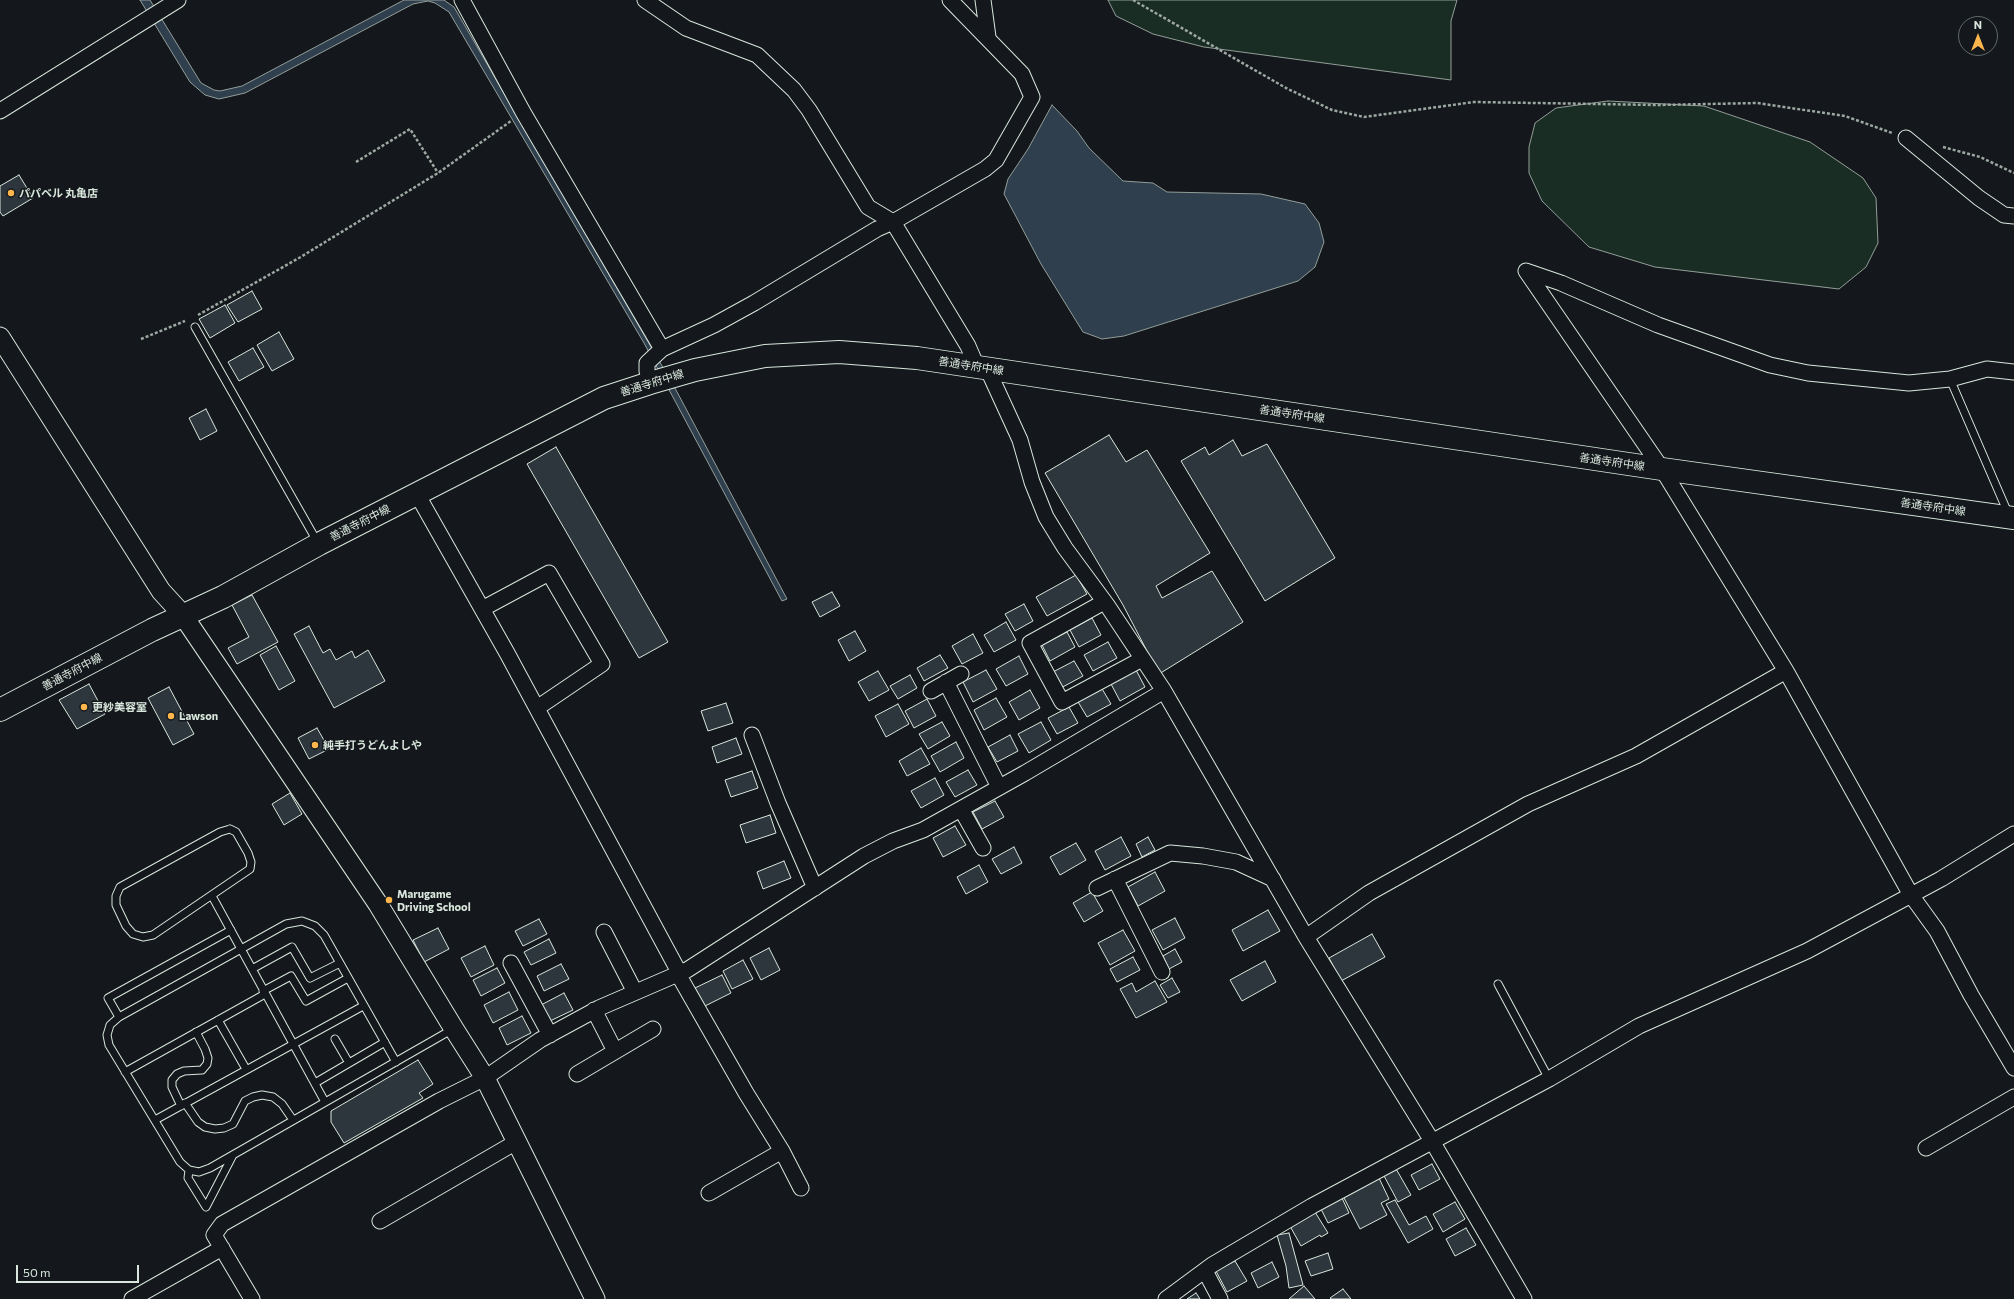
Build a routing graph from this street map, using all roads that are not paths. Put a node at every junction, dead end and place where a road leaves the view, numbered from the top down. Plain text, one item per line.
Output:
1 (178, 0) edge
2 (462, 0) edge
3 (645, 0) edge
4 (950, 0) edge
5 (983, 0) edge
6 (988, 37) junction
7 (0, 112) edge
8 (1906, 138) road end
9 (2014, 216) edge
10 (894, 222) junction
11 (195, 327) dead end
12 (0, 337) edge
13 (662, 349) junction
14 (982, 368) junction
15 (2014, 372) edge
16 (1950, 379) junction
17 (650, 383) junction
18 (1662, 469) junction
19 (417, 494) junction
20 (2013, 520) edge
21 (319, 544) junction
22 (1104, 602) junction
23 (482, 609) junction
24 (182, 614) junction
25 (1142, 659) junction
26 (1786, 671) junction
27 (960, 674) dead end
28 (946, 682) junction
29 (931, 691) dead end
30 (1164, 691) junction
31 (537, 708) junction
32 (0, 710) edge
33 (752, 735) dead end
34 (999, 787) junction
35 (961, 809) junction
36 (2014, 834) edge
37 (983, 848) dead end
38 (1115, 879) junction
39 (1273, 879) junction
40 (816, 888) junction
41 (1097, 888) dead end
42 (1911, 895) junction
43 (212, 896) junction
44 (231, 930) junction
45 (604, 932) dead end
46 (1306, 937) junction
47 (241, 949) junction
48 (340, 963) junction
49 (512, 963) dead end
50 (252, 969) junction
51 (1162, 972) dead end
52 (679, 974) junction
53 (348, 978) junction
54 (1498, 984) dead end
55 (264, 992) junction
56 (635, 992) junction
57 (364, 1006) junction
58 (594, 1010) junction
59 (119, 1017) junction
60 (218, 1020) junction
61 (454, 1029) junction
62 (653, 1029) dead end
63 (196, 1032) junction
64 (550, 1035) junction
65 (335, 1039) dead end
66 (385, 1042) junction
67 (293, 1045) junction
68 (615, 1051) junction
69 (396, 1062) junction
70 (349, 1063) junction
71 (2014, 1068) edge
72 (246, 1069) junction
73 (125, 1072) junction
74 (576, 1074) dead end
75 (485, 1078) junction
76 (1548, 1079) junction
77 (315, 1083) junction
78 (2014, 1097) edge
79 (325, 1102) junction
80 (183, 1105) junction
81 (155, 1120) junction
82 (293, 1120) junction
83 (518, 1141) junction
84 (1432, 1141) junction
85 (1926, 1148) dead end
86 (782, 1151) junction
87 (233, 1154) junction
88 (189, 1170) junction
89 (801, 1188) dead end
90 (709, 1193) dead end
91 (380, 1221) dead end
92 (222, 1248) junction
93 (1205, 1271) junction
94 (132, 1299) edge
95 (252, 1299) edge
96 (595, 1299) edge
97 (1166, 1299) edge
98 (1220, 1299) edge
99 (1524, 1299) edge

1 - 7 street
2 - 13 street
3 - 10 street
4 - 6 street
5 - 6 street
6 - 10 street
8 - 9 street
10 - 13 street
10 - 14 street
11 - 21 lane
12 - 24 street
13 - 17 street
14 - 17 main road, 善通寺府中線
14 - 18 main road, 善通寺府中線
14 - 22 street
15 - 16 street
16 - 18 street
16 - 20 lane
17 - 19 main road, 善通寺府中線
18 - 20 main road, 善通寺府中線
18 - 26 street
19 - 21 main road, 善通寺府中線
19 - 23 street
21 - 24 main road, 善通寺府中線
22 - 25 street
22 - 25 street
23 - 31 street
23 - 31 street
24 - 32 main road, 善通寺府中線
24 - 61 street
25 - 30 street
26 - 42 street
26 - 46 street
27 - 28 street
28 - 29 street
28 - 34 street
30 - 34 street
30 - 39 street
31 - 52 street
33 - 40 street
34 - 35 street
35 - 37 street
35 - 40 street
36 - 42 street
38 - 39 street
38 - 41 street
38 - 51 street
39 - 46 street
40 - 52 street
42 - 71 street
42 - 76 street
43 - 43 lane
43 - 44 lane
44 - 47 lane
44 - 59 lane
45 - 56 street
46 - 84 street
47 - 48 lane
47 - 50 lane
47 - 59 lane
48 - 50 lane
48 - 53 lane
49 - 64 street
50 - 55 lane
52 - 56 street
52 - 86 street
53 - 55 lane
53 - 57 lane
54 - 76 lane
55 - 60 lane
55 - 67 lane
56 - 58 street
57 - 66 lane
57 - 67 lane
58 - 64 street
58 - 68 street
59 - 73 lane
60 - 63 lane
60 - 72 lane
61 - 69 lane
61 - 75 street
62 - 68 street
63 - 73 lane
63 - 80 lane
64 - 75 street
65 - 70 lane
66 - 69 lane
66 - 70 lane
67 - 72 lane
67 - 77 lane
68 - 74 street
69 - 79 lane
70 - 77 lane
72 - 80 lane
73 - 81 lane
75 - 83 street
75 - 92 street
76 - 84 street
77 - 79 lane
78 - 85 street
79 - 82 lane
80 - 81 lane
80 - 82 lane
81 - 88 lane
82 - 87 lane
83 - 91 street
83 - 96 street
84 - 93 street
84 - 99 street
86 - 89 street
86 - 90 street
87 - 88 lane
87 - 88 lane
92 - 94 street
92 - 95 street
93 - 97 street
93 - 98 street

